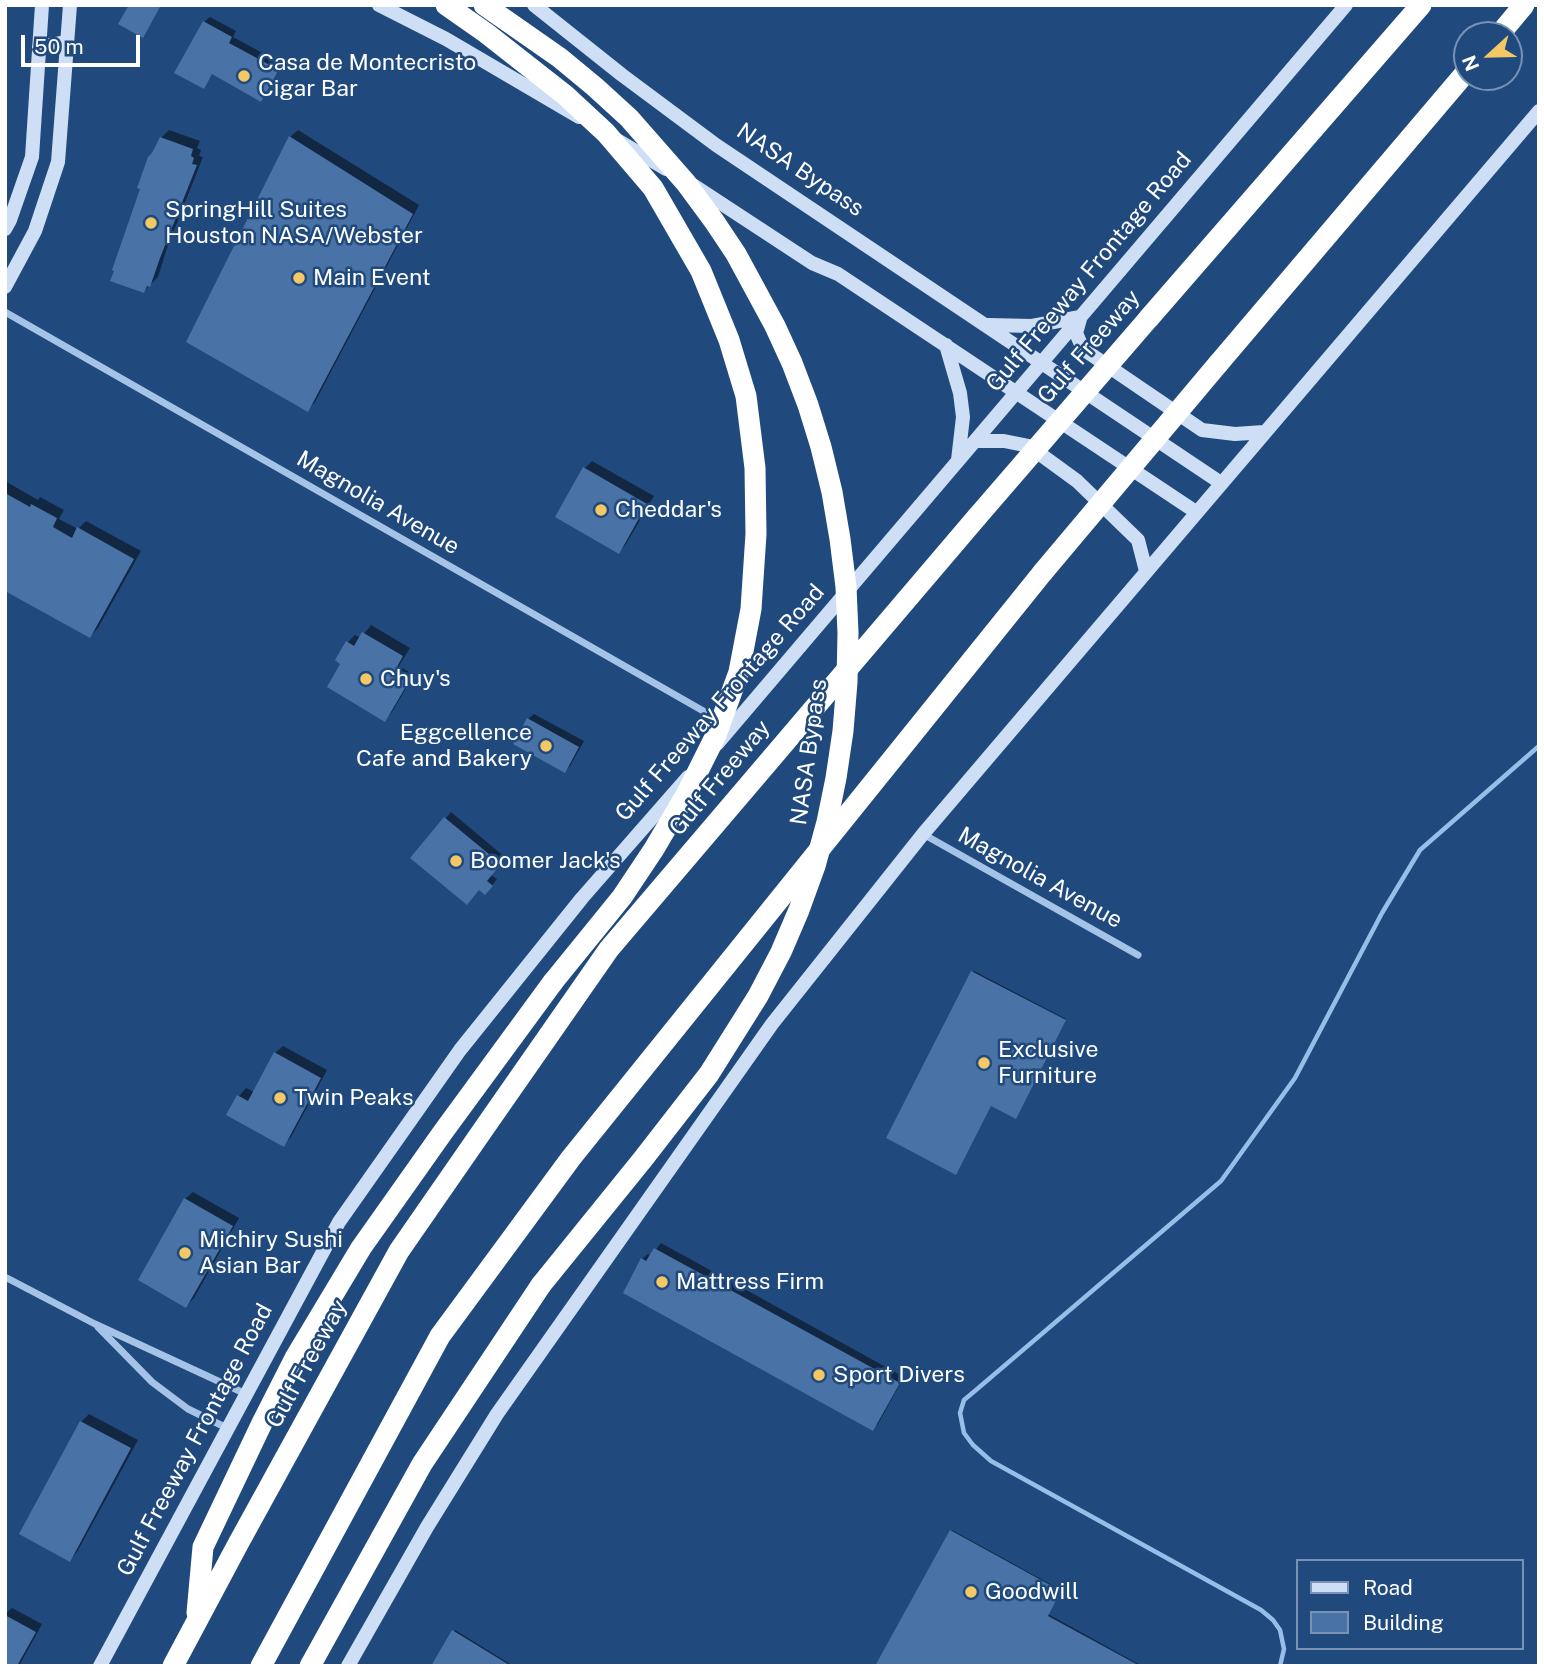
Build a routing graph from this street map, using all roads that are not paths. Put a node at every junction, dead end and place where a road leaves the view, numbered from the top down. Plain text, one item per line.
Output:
1 (42, 5) edge
2 (70, 5) edge
3 (379, 5) edge
4 (446, 5) edge
5 (484, 5) edge
6 (534, 5) edge
7 (1346, 5) edge
8 (1421, 5) edge
9 (67, 42) junction
10 (39, 47) junction
11 (1453, 88) edge
12 (1539, 111) edge
13 (5, 229) edge
14 (5, 287) edge
15 (5, 312) edge
16 (1080, 317) junction
17 (985, 325) junction
18 (946, 345) junction
19 (1042, 362) junction
20 (1017, 392) junction
21 (1264, 432) junction
22 (975, 441) junction
23 (958, 461) junction
24 (1221, 483) junction
25 (1196, 512) junction
26 (1146, 571) junction
27 (732, 727) junction
28 (923, 834) junction
29 (1138, 955) dead end
30 (5, 1277) edge
31 (95, 1324) junction
32 (246, 1394) junction
33 (227, 1428) junction
34 (196, 1624) junction
35 (100, 1666) edge
36 (173, 1666) edge
37 (261, 1666) edge
38 (310, 1666) edge
39 (348, 1666) edge

1 - 10 main road
2 - 9 main road
3 - 18 main road
4 - 34 highway, bridge
5 - 38 highway, NASA Bypass, bridge
6 - 17 main road, NASA Bypass
7 - 16 main road, Gulf Freeway Frontage Road
8 - 34 highway, Gulf Freeway, bridge
9 - 10 main road
9 - 14 main road
10 - 13 main road
11 - 37 highway, bridge
12 - 21 main road
15 - 27 street, Magnolia Avenue
16 - 17 main road
16 - 19 main road, Gulf Freeway Frontage Road
16 - 21 main road
17 - 19 main road, NASA Bypass
18 - 20 main road
18 - 23 main road
19 - 20 main road, Gulf Freeway Frontage Road
19 - 24 main road, NASA Bypass
20 - 22 main road, Gulf Freeway Frontage Road
20 - 25 main road
21 - 24 main road
22 - 23 main road, Gulf Freeway Frontage Road
22 - 26 main road
23 - 27 main road, Gulf Freeway Frontage Road
24 - 25 main road
25 - 26 main road
26 - 28 main road
27 - 32 main road, Gulf Freeway Frontage Road
28 - 29 street, Magnolia Avenue
28 - 39 main road
30 - 31 street
31 - 32 street
31 - 33 street
32 - 33 main road, Gulf Freeway Frontage Road
33 - 35 main road, Gulf Freeway Frontage Road
34 - 36 highway, Gulf Freeway

